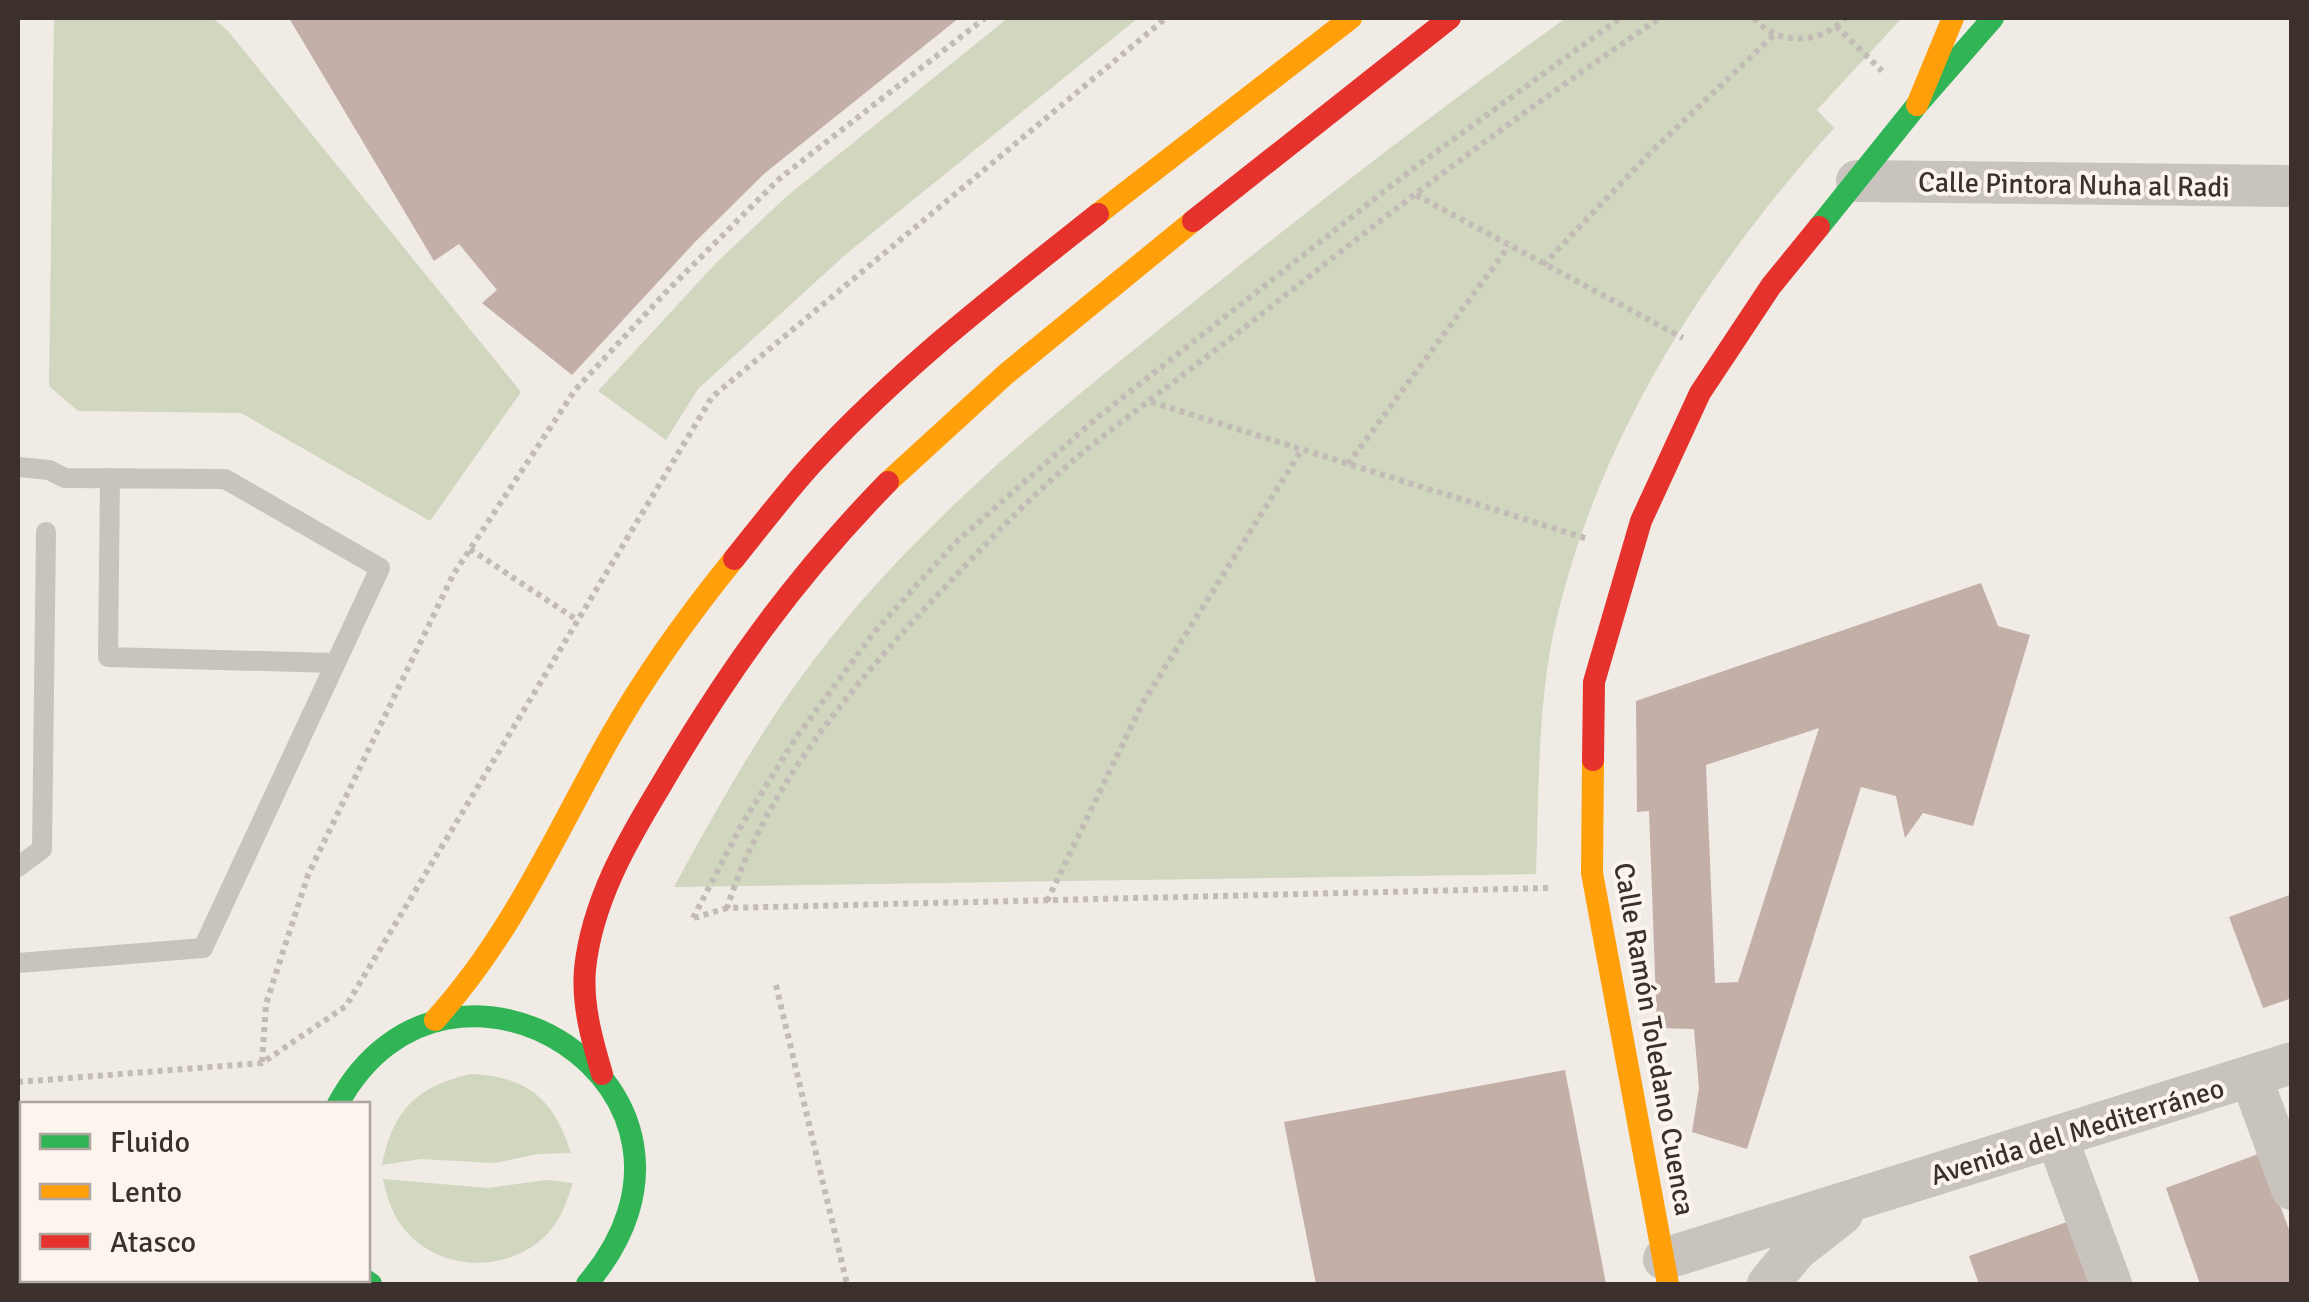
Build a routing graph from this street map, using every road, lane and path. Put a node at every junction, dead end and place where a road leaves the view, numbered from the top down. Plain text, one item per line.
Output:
1 (985, 18) edge
2 (1166, 18) edge
3 (1351, 18) edge
4 (1450, 18) edge
5 (1474, 18) edge
6 (1620, 18) edge
7 (1660, 18) edge
8 (1754, 18) edge
9 (1845, 18) edge
10 (1953, 18) edge
11 (1993, 18) edge
12 (1836, 26) junction
13 (1774, 34) junction
14 (1916, 105) junction
15 (1329, 115) junction
16 (1857, 181) junction
17 (2292, 186) edge
18 (1416, 195) junction
19 (1509, 246) junction
20 (1543, 264) junction
21 (1723, 359) junction
22 (1150, 402) junction
23 (1302, 449) junction
24 (1348, 464) junction
25 (18, 467) edge
26 (110, 478) junction
27 (46, 532) dead end
28 (470, 549) junction
29 (1632, 553) junction
30 (576, 620) junction
31 (336, 663) junction
32 (18, 867) edge
33 (1594, 887) junction
34 (1046, 901) junction
35 (727, 908) junction
36 (18, 964) edge
37 (776, 985) dead end
38 (435, 1020) junction
39 (262, 1063) junction
40 (2292, 1063) edge
41 (602, 1074) junction
42 (2251, 1077) junction
43 (18, 1082) edge
44 (339, 1102) edge
45 (2058, 1138) junction
46 (2292, 1189) edge
47 (1862, 1198) junction
48 (1666, 1272) edge
49 (587, 1284) edge
50 (847, 1284) edge
51 (1768, 1284) edge
52 (2111, 1284) edge

1 - 28 path
2 - 30 path
3 - 38 main road
4 - 15 main road
5 - 15 main road
6 - 35 path
7 - 18 path
8 - 13 path
9 - 12 path
10 - 14 main road
11 - 14 main road
12 - 13 path
12 - 14 path
13 - 20 path
14 - 16 main road, Calle Ramón Toledano Cuenca
15 - 41 main road
16 - 17 street, Calle Pintora Nuha al Radi
16 - 21 main road, Calle Ramón Toledano Cuenca
18 - 19 path
18 - 22 path
19 - 20 path
19 - 24 path
20 - 21 path
21 - 29 main road, Calle Ramón Toledano Cuenca
22 - 23 path
22 - 35 path
23 - 24 path
23 - 34 path
24 - 29 path
25 - 26 lane
26 - 31 lane
26 - 31 lane
27 - 32 lane
28 - 30 path
28 - 39 path
29 - 33 main road, Calle Ramón Toledano Cuenca
30 - 39 path
31 - 36 lane
33 - 34 path
33 - 48 main road, Calle Ramón Toledano Cuenca
34 - 35 path
37 - 50 path
38 - 41 main road
38 - 44 main road
39 - 43 path
40 - 42 street, Avenida del Mediterráneo
41 - 49 main road
42 - 45 street, Avenida del Mediterráneo
42 - 46 street
45 - 47 street, Avenida del Mediterráneo
45 - 52 street
47 - 48 street, Avenida del Mediterráneo
47 - 51 street, Avenida del Mediterráneo

